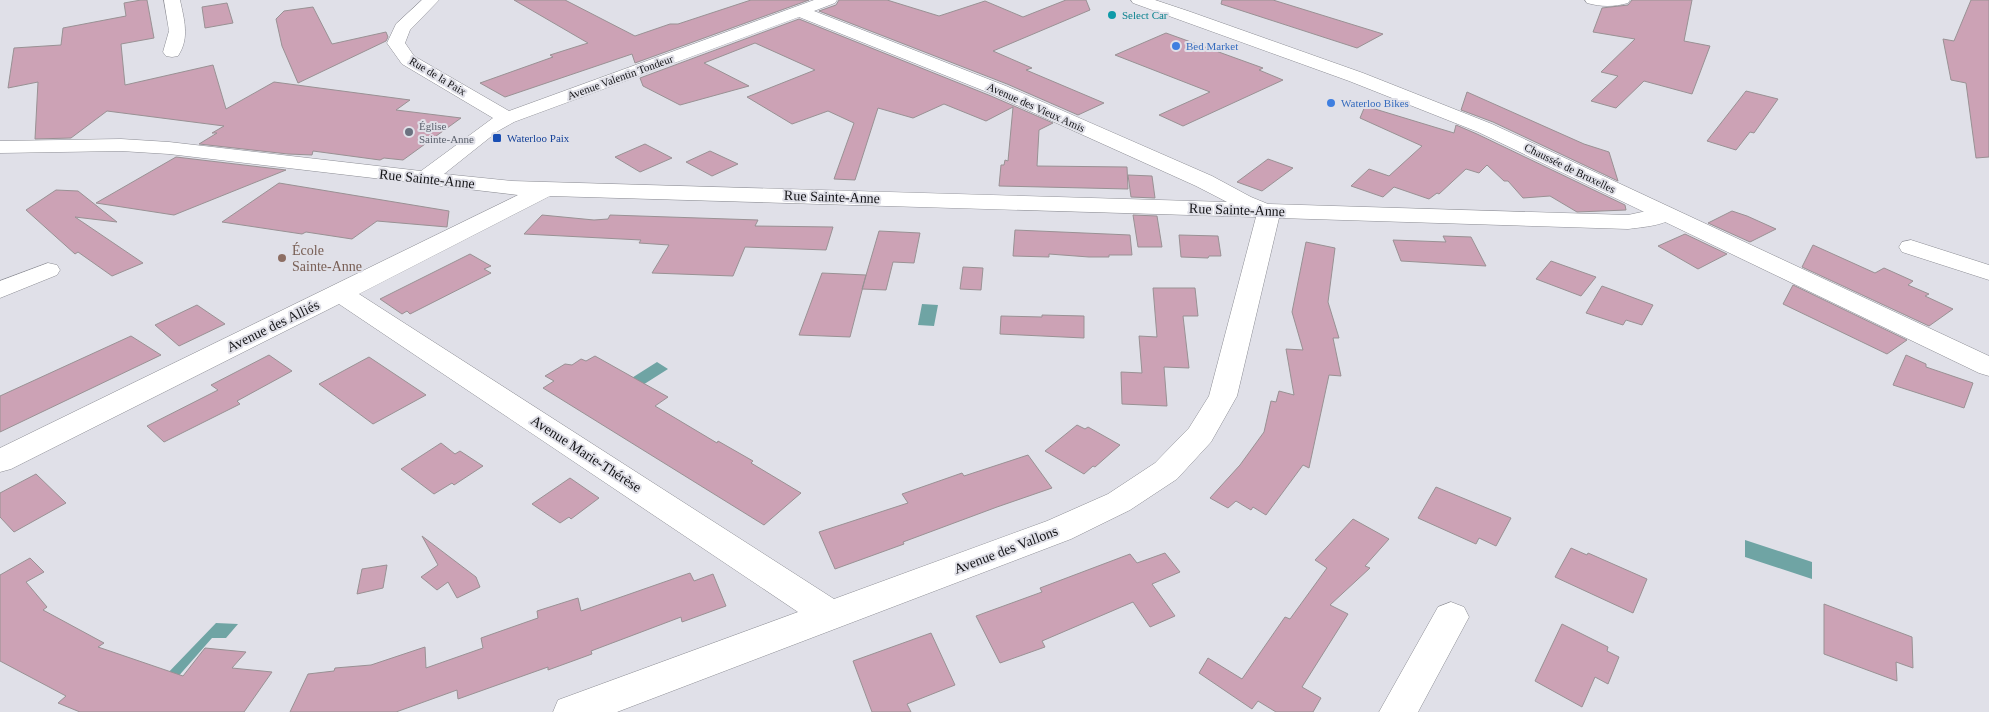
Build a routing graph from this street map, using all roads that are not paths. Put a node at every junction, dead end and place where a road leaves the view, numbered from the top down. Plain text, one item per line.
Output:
1 (172, 0) edge
2 (431, 0) edge
3 (829, 0) edge
4 (1139, 0) edge
5 (1593, 0) edge
6 (1622, 0) edge
7 (799, 11) junction
8 (172, 52) dead end
9 (507, 118) junction
10 (0, 147) edge
11 (425, 178) junction
12 (545, 189) junction
13 (1269, 212) junction
14 (1665, 214) junction
15 (1912, 247) dead end
16 (48, 270) dead end
17 (1989, 273) edge
18 (0, 290) edge
19 (340, 293) junction
20 (1989, 366) edge
21 (0, 461) edge
22 (831, 616) junction
23 (1451, 617) dead end
24 (572, 712) edge
25 (1398, 712) edge

1 - 8 street
2 - 9 street, Rue de la Paix
3 - 7 street, Avenue Valentin Tondeur
4 - 14 street, Chaussée de Bruxelles
5 - 6 street
7 - 9 street, Avenue Valentin Tondeur
7 - 13 street, Avenue des Vieux Amis
9 - 11 street, Avenue Valentin Tondeur
10 - 11 street, Rue Sainte-Anne
11 - 12 street, Rue Sainte-Anne
12 - 13 street, Rue Sainte-Anne
12 - 19 street, Avenue des Alliés
13 - 14 street, Rue Sainte-Anne
13 - 22 street, Avenue des Vallons
14 - 20 street, Chaussée de Bruxelles
15 - 17 street
16 - 18 street
19 - 21 street, Avenue des Alliés
19 - 22 street, Avenue Marie-Thérèse
22 - 24 street, Avenue des Vallons
23 - 25 street

